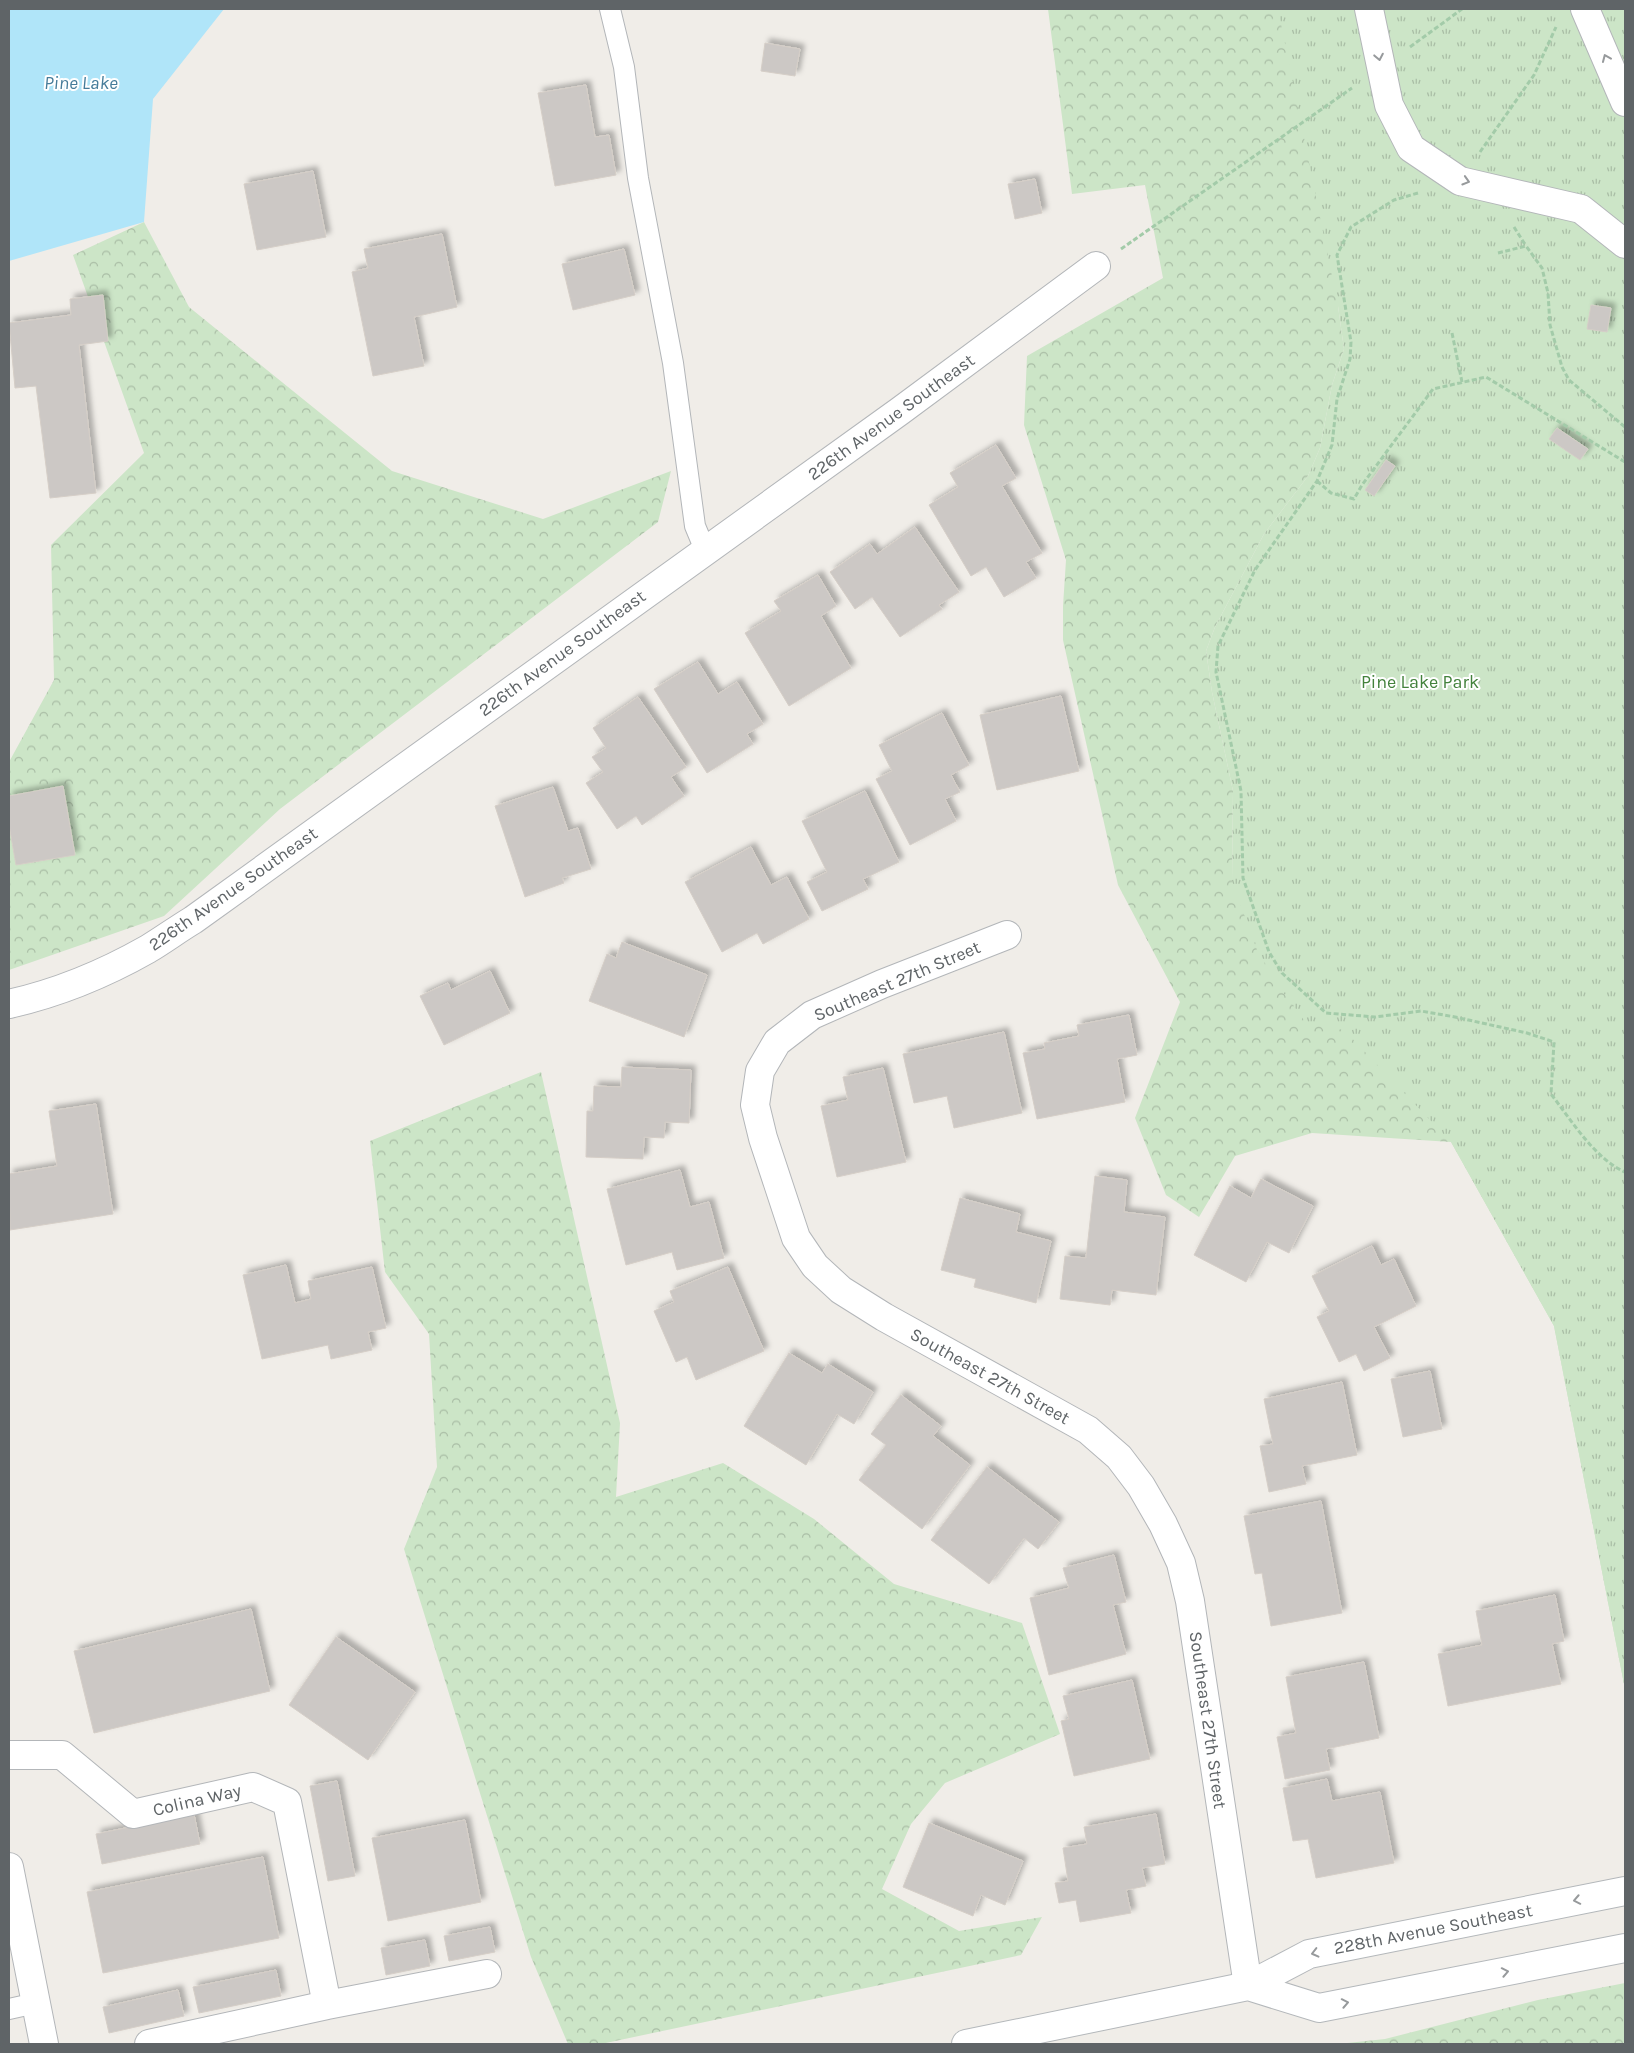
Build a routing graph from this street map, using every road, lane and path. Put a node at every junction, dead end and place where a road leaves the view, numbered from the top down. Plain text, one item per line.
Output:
1 (610, 9) edge
2 (1369, 9) edge
3 (1462, 9) edge
4 (1585, 9) edge
5 (1558, 23) dead end
6 (1381, 68) junction
7 (1625, 102) edge
8 (1460, 181) junction
9 (1625, 244) edge
10 (1498, 253) dead end
11 (1096, 266) joint
12 (1452, 333) dead end
13 (1462, 382) junction
14 (1625, 427) edge
15 (1625, 462) edge
16 (1317, 482) junction
17 (705, 550) junction
18 (1007, 935) dead end
19 (9, 1004) edge
20 (1625, 1172) edge
21 (9, 1755) edge
22 (9, 1867) edge
23 (1625, 1890) edge
24 (1625, 1948) edge
25 (487, 1974) dead end
26 (1248, 1986) junction
27 (36, 2003) junction
28 (327, 2005) junction
29 (9, 2009) edge
30 (44, 2044) edge
31 (149, 2044) edge
32 (966, 2044) edge

1 - 17 lane
2 -> 6 street
3 - 6 path
7 -> 4 street
5 - 8 path
6 - 8 street
6 - 11 path
8 -> 9 street
8 - 16 path
10 - 14 path
11 - 17 street, 226th Avenue Southeast
12 - 13 path
13 - 15 path
13 - 16 path
16 - 20 path
17 - 19 street, 226th Avenue Southeast
18 - 26 street, Southeast 27th Street
21 - 28 street, Colina Way
22 - 27 street
23 -> 26 street, 228th Avenue Southeast
26 -> 24 street, 228th Avenue Southeast
25 - 28 street
26 - 32 street, 228th Avenue Southeast
27 - 29 lane
27 - 30 street
28 - 31 street

